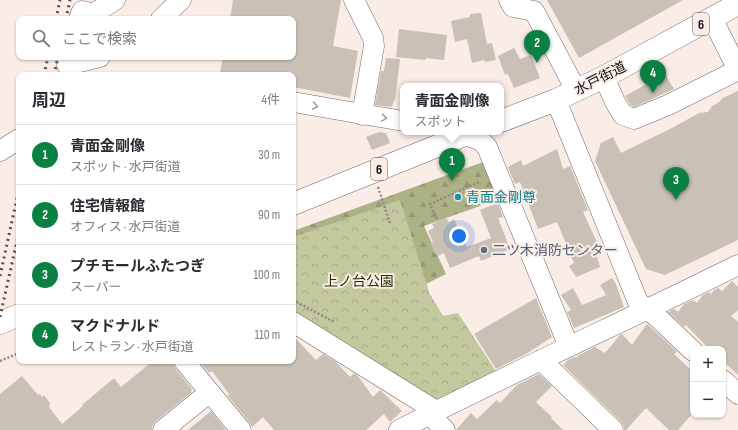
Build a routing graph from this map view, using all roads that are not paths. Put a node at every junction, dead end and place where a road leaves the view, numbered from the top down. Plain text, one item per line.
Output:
1 (115, 0) edge
2 (181, 0) edge
3 (354, 0) edge
4 (738, 4) edge
5 (516, 5) edge
6 (82, 10) edge
7 (164, 16) edge
8 (712, 18) junction
9 (502, 20) dead end
10 (89, 60) edge
11 (67, 66) edge
12 (604, 77) junction
13 (576, 90) junction
14 (556, 100) junction
15 (296, 103) edge
16 (362, 115) junction
17 (504, 120) edge
18 (400, 121) edge
19 (459, 135) edge
20 (469, 135) edge
21 (16, 141) edge
22 (0, 151) edge
23 (296, 203) edge
24 (738, 265) edge
25 (647, 310) junction
26 (16, 316) edge
27 (0, 323) edge
28 (296, 324) edge
29 (569, 347) junction
30 (690, 348) edge
31 (541, 360) junction
32 (187, 364) edge
33 (725, 382) edge
34 (210, 392) junction
35 (738, 394) edge
36 (433, 413) junction
37 (164, 430) edge
38 (241, 430) edge
39 (399, 430) edge
40 (445, 430) edge
41 (613, 430) edge

1 - 6 street
2 - 7 street
3 - 16 street
4 - 8 highway, 水戸街道 / 6
5 - 9 street
5 - 13 street
8 - 12 highway, 水戸街道 / 6
8 - 12 street
10 - 11 street
12 - 13 highway, 水戸街道 / 6
13 - 14 highway, 水戸街道 / 6
14 - 17 highway, 水戸街道 / 6
14 - 25 street
15 -> 16 street
16 -> 18 street
19 - 23 highway, 6
20 - 29 street
21 - 22 street
24 - 25 street
25 - 29 street
25 - 30 street
26 - 27 highway
28 - 36 street
29 - 31 street
31 - 36 street
31 - 41 street
32 - 34 street
33 - 35 street
34 - 37 street
34 - 38 street
36 - 39 street
36 - 40 street

